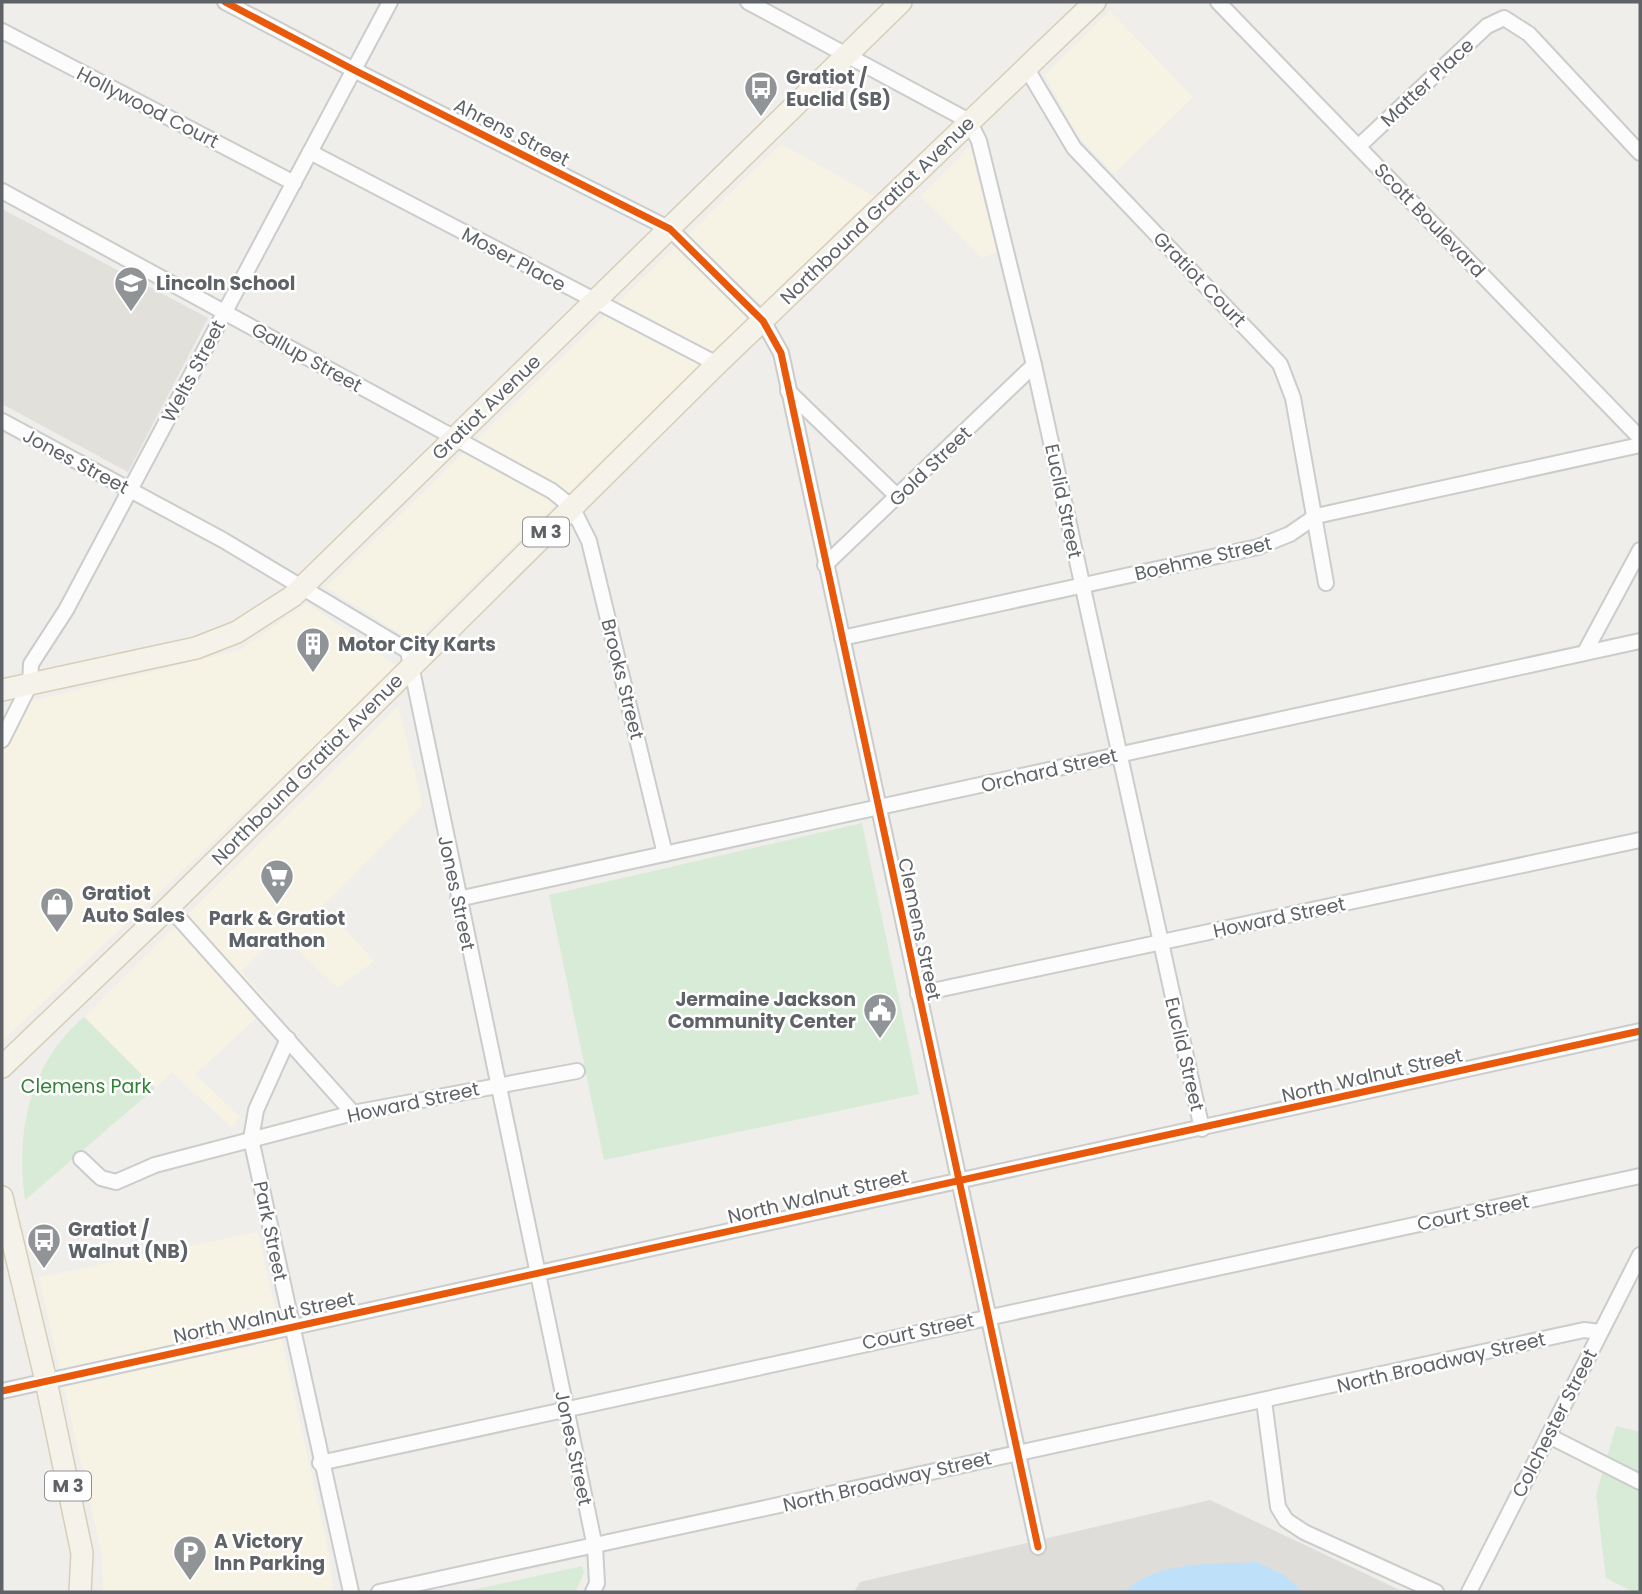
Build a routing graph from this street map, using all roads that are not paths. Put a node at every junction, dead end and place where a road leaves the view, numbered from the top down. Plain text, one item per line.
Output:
1 (226, 2) edge
2 (390, 2) edge
3 (748, 2) edge
4 (901, 2) edge
5 (1095, 2) edge
6 (1218, 2) edge
7 (2, 31) edge
8 (846, 53) junction
9 (1027, 69) junction
10 (354, 70) junction
11 (969, 121) junction
12 (1359, 146) junction
13 (310, 152) junction
14 (1640, 153) edge
15 (294, 183) junction
16 (2, 191) edge
17 (670, 229) junction
18 (593, 301) junction
19 (225, 312) junction
20 (763, 321) junction
21 (718, 364) junction
22 (1034, 365) junction
23 (787, 390) junction
24 (2, 421) edge
25 (454, 438) junction
26 (1640, 438) edge
27 (1640, 446) edge
28 (130, 489) junction
29 (898, 497) junction
30 (572, 507) junction
31 (1316, 516) junction
32 (1640, 550) edge
33 (825, 565) junction
34 (1326, 583) dead end
35 (1082, 586) junction
36 (301, 589) junction
37 (842, 638) junction
38 (1640, 641) edge
39 (1585, 652) junction
40 (411, 667) junction
41 (30, 684) junction
42 (2, 690) edge
43 (2, 740) edge
44 (1120, 754) junction
45 (877, 808) junction
46 (1640, 841) edge
47 (666, 854) junction
48 (458, 899) junction
49 (169, 907) junction
50 (1160, 942) junction
51 (918, 995) junction
52 (1640, 1031) edge
53 (288, 1039) junction
54 (2, 1067) edge
55 (577, 1071) dead end
56 (497, 1084) junction
57 (353, 1113) junction
58 (1202, 1129) junction
59 (251, 1139) junction
60 (81, 1159) dead end
61 (1640, 1176) edge
62 (958, 1181) junction
63 (2, 1197) edge
64 (1640, 1255) edge
65 (537, 1275) junction
66 (987, 1316) junction
67 (290, 1327) junction
68 (1600, 1332) junction
69 (46, 1381) junction
70 (2, 1391) edge
71 (1264, 1401) junction
72 (567, 1408) junction
73 (1549, 1436) junction
74 (1018, 1451) junction
75 (320, 1463) junction
76 (1640, 1482) edge
77 (595, 1547) junction
78 (1038, 1547) dead end
79 (80, 1592) edge
80 (351, 1592) edge
81 (379, 1592) edge
82 (593, 1592) edge
83 (1436, 1592) edge
84 (1469, 1592) edge

1 - 10 street, Ahrens Street
2 - 10 street, Welts Street
3 - 8 street
4 - 8 main road, Gratiot Avenue
5 - 9 main road, Northbound Gratiot Avenue / M 3
6 - 12 street, Scott Boulevard
7 - 15 street, Hollywood Court
8 - 11 street
8 - 17 main road, Gratiot Avenue
9 - 11 main road, Northbound Gratiot Avenue / M 3
9 - 31 street, Gratiot Court
10 - 13 street, Welts Street
10 - 17 street, Ahrens Street
11 - 20 main road, Northbound Gratiot Avenue / M 3
11 - 22 street, Euclid Street
12 - 14 street, Matter Place
12 - 26 street, Scott Boulevard
13 - 15 street, Welts Street
13 - 18 street, Moser Place
15 - 19 street, Welts Street
16 - 19 street, Gallup Street
17 - 18 main road, Gratiot Avenue
17 - 20 street, Ahrens Street
18 - 21 street, Moser Place
18 - 25 main road, Gratiot Avenue
19 - 25 street, Gallup Street
19 - 28 street, Welts Street
20 - 21 main road, Northbound Gratiot Avenue / M 3
20 - 23 street, Clemens Street
21 - 30 main road, Northbound Gratiot Avenue / M 3
22 - 29 street, Gold Street
22 - 35 street, Euclid Street
23 - 29 street
23 - 33 street, Clemens Street
24 - 28 street, Jones Street
25 - 30 street, Gallup Street
25 - 36 main road, Gratiot Avenue
27 - 31 street, Boehme Street
28 - 36 street, Jones Street
28 - 41 street, Welts Street
29 - 33 street, Gold Street
30 - 40 main road, Northbound Gratiot Avenue / M 3
30 - 47 street, Brooks Street
31 - 34 street, Gratiot Court
31 - 35 street, Boehme Street
32 - 39 street
33 - 37 street, Clemens Street
35 - 37 street, Boehme Street
35 - 44 street, Euclid Street
36 - 40 street, Jones Street
36 - 41 main road, Gratiot Avenue
37 - 45 street, Clemens Street
38 - 39 street, Orchard Street
39 - 44 street, Orchard Street
40 - 48 street, Jones Street
40 - 49 main road, Northbound Gratiot Avenue / M 3
41 - 42 main road, Gratiot Avenue
41 - 43 street, Welts Street
44 - 45 street, Orchard Street
44 - 50 street, Euclid Street
45 - 47 street, Orchard Street
45 - 51 street, Clemens Street
46 - 50 street, Howard Street
47 - 48 street, Orchard Street
48 - 56 street, Jones Street
49 - 53 street
49 - 54 main road, Northbound Gratiot Avenue / M 3
50 - 51 street, Howard Street
50 - 58 street, Euclid Street
51 - 62 street, Clemens Street
52 - 58 street, North Walnut Street
53 - 57 street
53 - 59 street, Park Street
55 - 56 street, Howard Street
56 - 57 street, Howard Street
56 - 65 street, Jones Street
57 - 59 street, Howard Street
58 - 62 street, North Walnut Street
59 - 60 street, Howard Street
59 - 67 street, Park Street
61 - 66 street, Court Street
62 - 65 street, North Walnut Street
62 - 66 street, Clemens Street
63 - 69 main road, M 3
64 - 68 street, Colchester Street
65 - 67 street, North Walnut Street
65 - 72 street, Jones Street
66 - 72 street, Court Street
66 - 74 street, Clemens Street
67 - 69 street, North Walnut Street
67 - 75 street, Park Street
68 - 71 street, North Broadway Street
68 - 73 street, Colchester Street
69 - 70 street, North Walnut Street
69 - 79 main road, M 3
71 - 74 street, North Broadway Street
71 - 83 street
72 - 75 street, Court Street
72 - 77 street, Jones Street
73 - 76 street
73 - 84 street, Colchester Street
74 - 77 street, North Broadway Street
74 - 78 street, Clemens Street
75 - 80 street, Park Street
77 - 81 street, North Broadway Street
77 - 82 street, Jones Street

